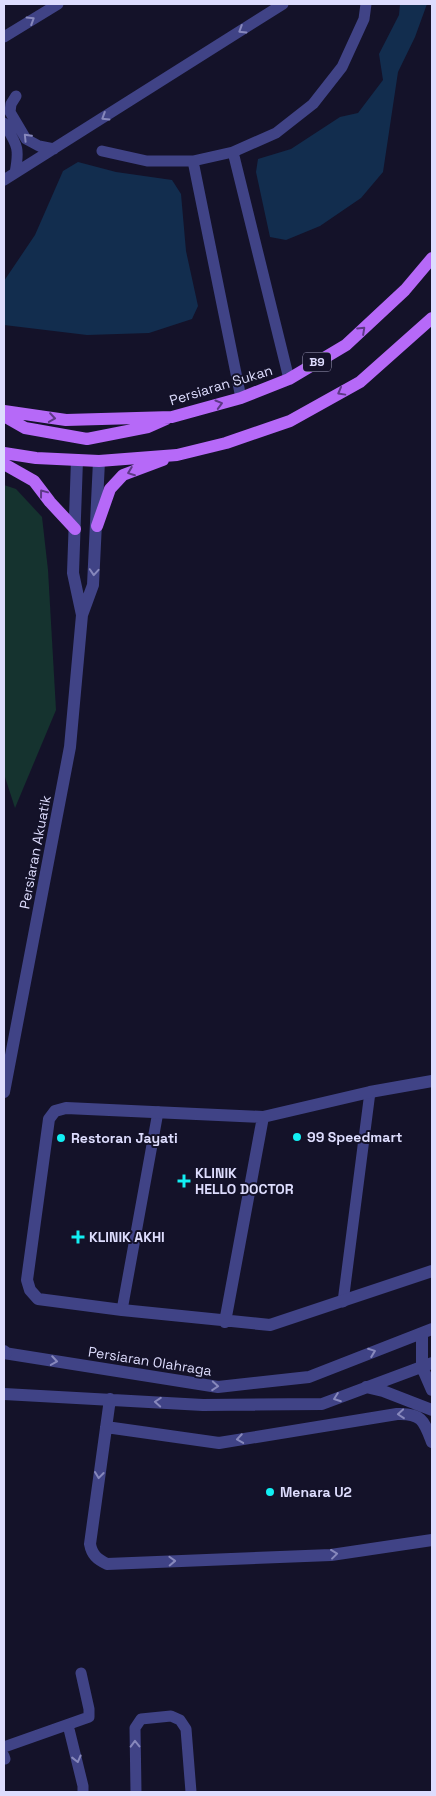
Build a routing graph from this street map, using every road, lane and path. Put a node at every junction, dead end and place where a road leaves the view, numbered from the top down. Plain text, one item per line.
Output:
1 (58, 4) edge
2 (283, 4) edge
3 (366, 4) edge
4 (4, 37) edge
5 (16, 96) dead end
6 (4, 123) edge
7 (54, 149) junction
8 (102, 151) dead end
9 (233, 152) junction
10 (193, 161) junction
11 (15, 173) junction
12 (4, 180) edge
13 (432, 258) edge
14 (432, 318) edge
15 (289, 380) junction
16 (241, 398) junction
17 (4, 411) edge
18 (4, 416) edge
19 (172, 417) junction
20 (87, 439) junction
21 (4, 454) edge
22 (177, 455) junction
23 (77, 460) junction
24 (99, 462) junction
25 (4, 464) edge
26 (97, 526) junction
27 (75, 529) junction
28 (82, 615) junction
29 (432, 1081) edge
30 (4, 1092) edge
31 (370, 1092) junction
32 (158, 1112) junction
33 (263, 1117) junction
34 (432, 1271) edge
35 (344, 1302) junction
36 (122, 1310) junction
37 (225, 1322) junction
38 (427, 1331) edge
39 (432, 1346) edge
40 (5, 1352) edge
41 (427, 1365) edge
42 (366, 1387) junction
43 (432, 1390) edge
44 (4, 1394) edge
45 (110, 1399) junction
46 (432, 1410) edge
47 (106, 1427) junction
48 (432, 1442) edge
49 (432, 1540) edge
50 (81, 1673) dead end
51 (68, 1725) junction
52 (4, 1747) edge
53 (83, 1792) edge
54 (136, 1792) edge
55 (191, 1792) edge

4 -> 1 lane
2 -> 7 lane
3 - 9 lane
7 -> 5 lane
6 - 11 lane
7 - 11 lane
8 - 10 lane
9 - 10 lane
9 - 15 lane
10 - 16 lane
11 - 12 lane
15 -> 13 main road, Persiaran Sukan / B9
14 -> 22 main road
15 - 16 main road, Persiaran Sukan / B9
19 -> 16 main road, Persiaran Sukan / B9
17 -> 19 main road, Persiaran Sukan / B9
18 - 20 main road
19 - 20 main road
20 - 23 main road
20 - 24 main road
21 - 23 main road
22 - 24 main road
22 -> 26 main road
23 - 24 main road
23 - 27 street, Persiaran Akuatik
24 - 26 street, Persiaran Akuatik
27 -> 25 main road
26 -> 28 street, Persiaran Akuatik
27 - 28 street, Persiaran Akuatik
28 - 30 street, Persiaran Akuatik
29 - 31 street
31 - 33 street
31 - 35 lane
32 - 33 street
32 - 36 lane
32 - 36 street
33 - 37 street
34 - 35 street
35 - 37 street
36 - 37 street
38 - 39 street
40 -> 38 street, Persiaran Olahraga
38 - 41 street
41 - 42 street
41 - 43 street
42 -> 45 street
42 - 46 street
44 - 45 street
45 - 47 street
48 -> 47 street
47 -> 49 street
50 - 51 lane
51 - 52 lane
51 -> 53 lane
54 -> 55 lane

